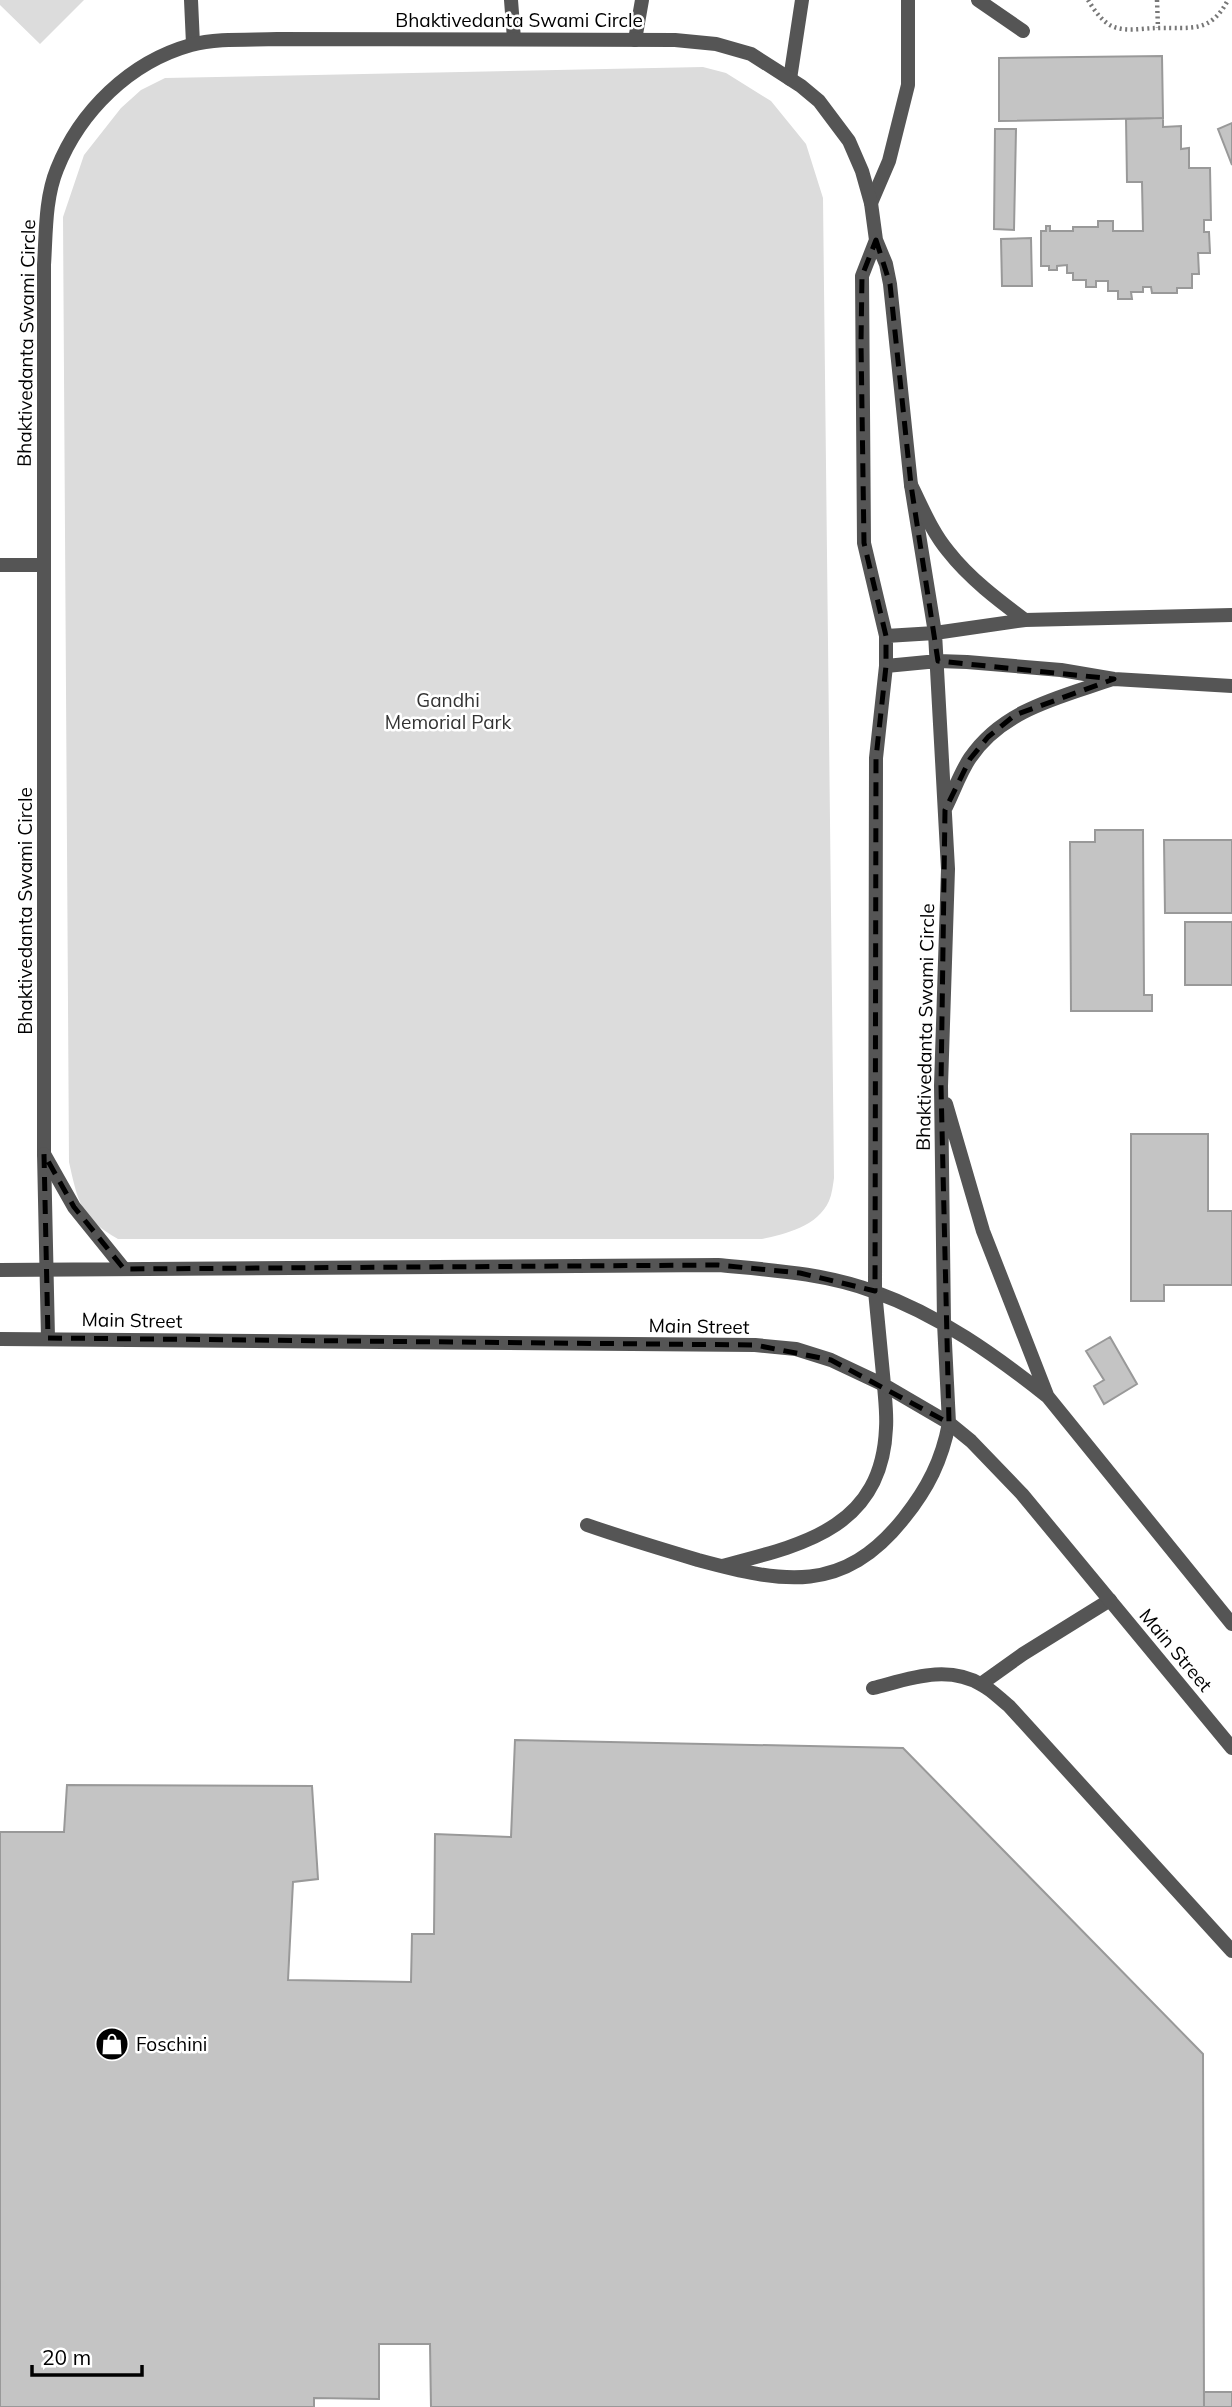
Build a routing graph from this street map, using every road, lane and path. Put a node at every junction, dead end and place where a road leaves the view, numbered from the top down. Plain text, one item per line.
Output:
1 (191, 0) edge
2 (511, 0) edge
3 (642, 0) edge
4 (802, 0) edge
5 (908, 0) edge
6 (978, 0) edge
7 (1088, 0) edge
8 (1157, 0) edge
9 (1228, 0) edge
10 (1158, 28) junction
11 (1023, 31) dead end
12 (514, 39) junction
13 (635, 40) junction
14 (193, 44) junction
15 (790, 79) junction
16 (871, 203) junction
17 (876, 240) junction
18 (911, 485) junction
19 (0, 565) edge
20 (44, 565) junction
21 (1232, 615) edge
22 (1025, 620) junction
23 (935, 633) junction
24 (886, 636) junction
25 (939, 661) junction
26 (886, 666) junction
27 (1114, 679) junction
28 (1232, 686) edge
29 (945, 810) junction
30 (941, 1086) junction
31 (44, 1154) junction
32 (124, 1269) junction
33 (0, 1270) edge
34 (47, 1270) junction
35 (874, 1291) junction
36 (944, 1323) junction
37 (48, 1338) junction
38 (0, 1339) edge
39 (884, 1385) junction
40 (1048, 1397) junction
41 (949, 1423) junction
42 (587, 1525) dead end
43 (721, 1566) junction
44 (1110, 1600) junction
45 (1232, 1624) edge
46 (981, 1684) junction
47 (873, 1688) dead end
48 (1232, 1748) edge
49 (1232, 1951) edge

1 - 14 street
2 - 12 street
3 - 13 street
4 - 15 street
5 - 16 street
6 - 11 street
7 - 10 path
8 - 10 path
9 - 10 path
12 - 13 street, Bhaktivedanta Swami Circle
12 - 14 street, Bhaktivedanta Swami Circle
13 - 15 street, Bhaktivedanta Swami Circle
14 - 20 street, Bhaktivedanta Swami Circle
15 - 16 street, Bhaktivedanta Swami Circle
16 - 17 street, Bhaktivedanta Swami Circle
17 - 18 street, Bhaktivedanta Swami Circle
17 - 24 street, Bhaktivedanta Swami Circle
18 - 22 street
18 - 23 street, Bhaktivedanta Swami Circle
19 - 20 street
20 - 31 street, Bhaktivedanta Swami Circle
21 - 22 street
22 - 23 street
23 - 24 street
23 - 25 street, Bhaktivedanta Swami Circle
24 - 26 street, Bhaktivedanta Swami Circle
25 - 26 street
25 - 27 street
25 - 29 street, Bhaktivedanta Swami Circle
26 - 35 street, Bhaktivedanta Swami Circle
27 - 28 street
27 - 29 street
29 - 30 street, Bhaktivedanta Swami Circle
30 - 36 street, Bhaktivedanta Swami Circle
30 - 40 street
31 - 32 street
31 - 34 street, Bhaktivedanta Swami Circle
32 - 34 street
32 - 35 street
33 - 34 street
34 - 37 street, Bhaktivedanta Swami Circle
35 - 36 street
35 - 39 street, Bhaktivedanta Swami Circle
36 - 40 street
36 - 41 street, Bhaktivedanta Swami Circle
37 - 38 street, Main Street
37 - 39 street, Main Street
39 - 41 street, Main Street
39 - 43 street, Bhaktivedanta Swami Circle
40 - 45 street
41 - 43 street, Bhaktivedanta Swami Circle
41 - 44 street, Main Street
42 - 43 street, Bhaktivedanta Swami Circle
44 - 46 street
44 - 48 street, Main Street
46 - 47 street
46 - 49 street

